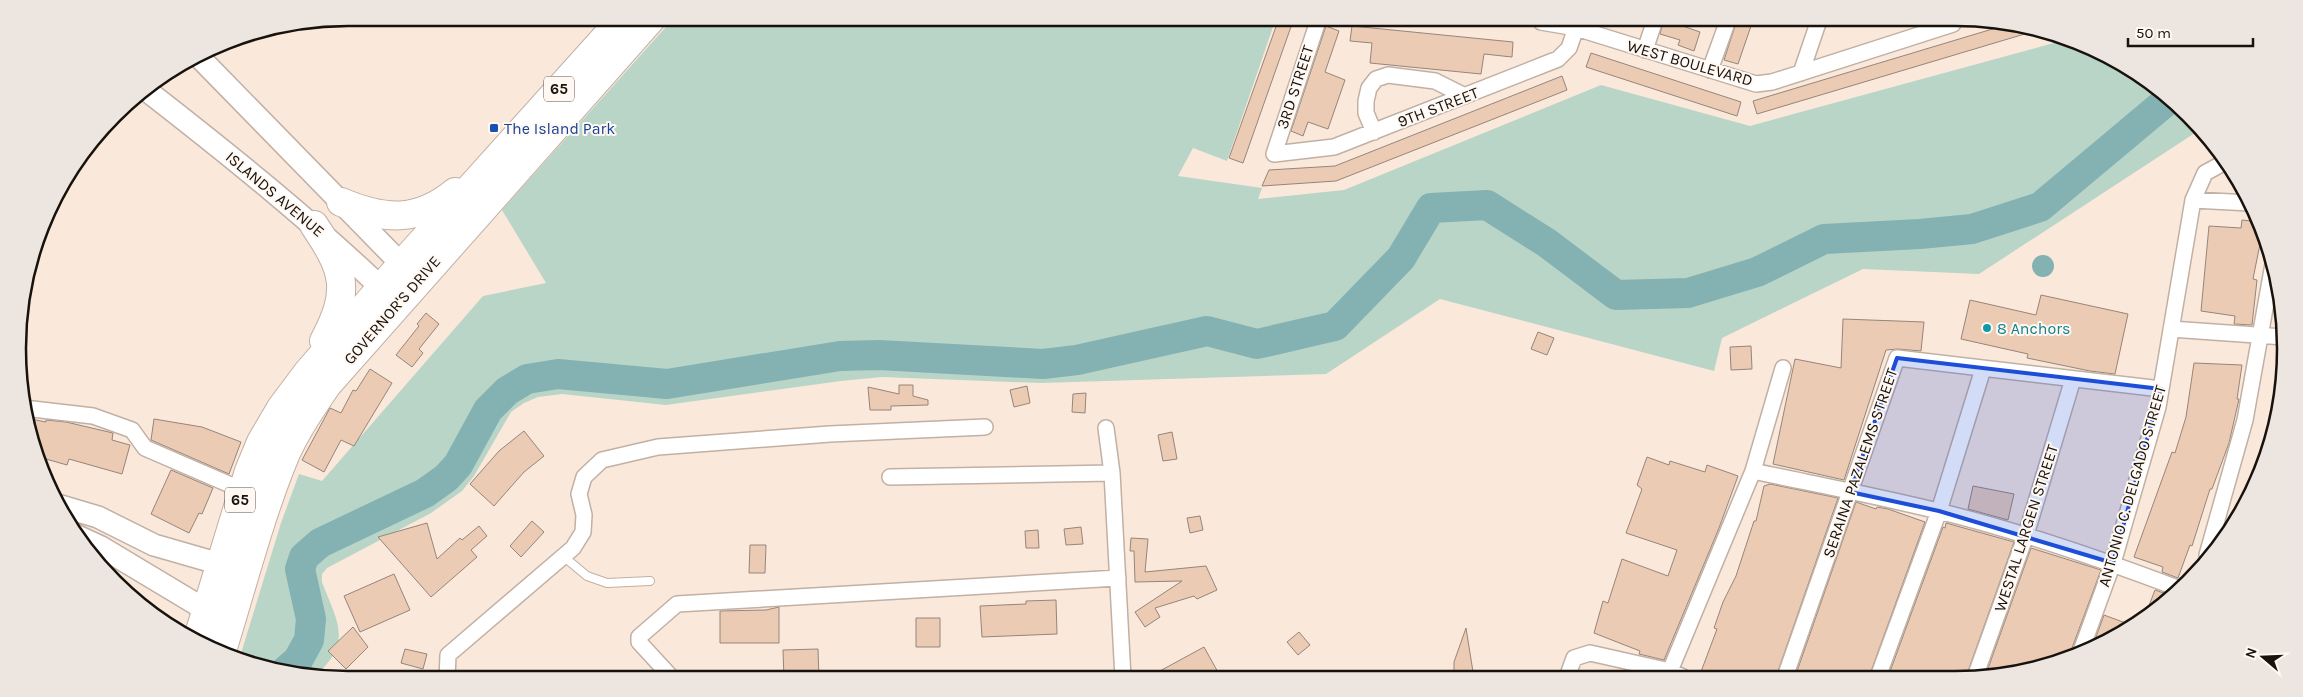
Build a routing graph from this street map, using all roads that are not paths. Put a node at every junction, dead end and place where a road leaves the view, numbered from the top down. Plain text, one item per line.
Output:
1 (615, 26) edge
2 (644, 26) edge
3 (1316, 26) edge
4 (1576, 26) edge
5 (1579, 26) edge
6 (1653, 26) edge
7 (1726, 26) edge
8 (1817, 26) edge
9 (1911, 26) edge
10 (1947, 26) edge
11 (1906, 39) junction
12 (1645, 50) junction
13 (202, 61) edge
14 (1710, 70) junction
15 (1801, 73) junction
16 (151, 94) edge
17 (1465, 96) junction
18 (1374, 132) junction
19 (1274, 154) joint
20 (495, 160) junction
21 (2219, 165) edge
22 (2193, 200) junction
23 (340, 202) junction
24 (2242, 203) edge
25 (314, 225) junction
26 (410, 273) junction
27 (2270, 282) edge
28 (390, 296) junction
29 (2171, 329) junction
30 (2261, 334) junction
31 (2276, 336) edge
32 (1783, 368) dead end
33 (1984, 370) junction
34 (308, 372) junction
35 (2073, 379) junction
36 (2161, 389) junction
37 (32, 409) edge
38 (985, 427) dead end
39 (1106, 428) dead end
40 (1753, 471) junction
41 (1112, 473) junction
42 (890, 477) dead end
43 (243, 490) junction
44 (1850, 492) junction
45 (269, 500) junction
46 (68, 508) edge
47 (1938, 511) junction
48 (112, 524) junction
49 (2026, 535) junction
50 (91, 542) edge
51 (2211, 543) edge
52 (101, 547) junction
53 (563, 556) junction
54 (2113, 563) junction
55 (220, 564) junction
56 (1118, 578) junction
57 (650, 581) dead end
58 (2172, 586) edge
59 (206, 610) junction
60 (199, 634) edge
61 (2084, 643) edge
62 (224, 645) edge
63 (1978, 670) edge
64 (448, 671) edge
65 (665, 671) edge
66 (1123, 671) edge
67 (1570, 671) edge
68 (1658, 671) edge
69 (1676, 671) edge
70 (1786, 671) edge
71 (1880, 671) edge

1 - 20 highway, GOVERNOR'S DRIVE / 65
2 - 26 highway, GOVERNOR'S DRIVE / 65
3 - 19 street, 3RD STREET
4 - 17 street, 9TH STREET
5 - 12 street, WEST BOULEVARD
6 - 12 street
7 - 14 street
8 - 15 street
9 - 11 street
10 - 11 street, WEST BOULEVARD
11 - 15 street, WEST BOULEVARD
12 - 14 street, WEST BOULEVARD
13 - 23 street
14 - 15 street, WEST BOULEVARD
16 - 25 street, ISLANDS AVENUE
17 - 18 street, 9TH STREET
17 - 18 street
18 - 19 street, 9TH STREET
20 - 23 highway
20 - 26 highway, GOVERNOR'S DRIVE / 65
21 - 22 street, ANTONIO C. DELGADO STREET
22 - 24 street
22 - 29 street, ANTONIO C. DELGADO STREET
23 - 26 street
25 - 28 street, ISLANDS AVENUE
25 - 34 highway
26 - 28 highway, GOVERNOR'S DRIVE / 65
27 - 30 street
28 - 34 highway, GOVERNOR'S DRIVE / 65
28 - 45 highway, GOVERNOR'S DRIVE / 65
29 - 30 street
29 - 36 street, ANTONIO C. DELGADO STREET
30 - 31 street
30 - 51 street
32 - 40 street
33 - 35 street, SERAINA PAZALEMS STREET
33 - 44 street, SERAINA PAZALEMS STREET
33 - 47 street
34 - 43 highway, GOVERNOR'S DRIVE / 65
35 - 36 street, SERAINA PAZALEMS STREET
35 - 49 street, WESTAL LARGEN STREET
36 - 54 street, ANTONIO C. DELGADO STREET
37 - 43 street
38 - 53 street
39 - 41 street
40 - 44 street
40 - 69 street
41 - 42 street
41 - 56 street
43 - 45 street
43 - 55 highway, GOVERNOR'S DRIVE / 65
44 - 47 street
44 - 70 street, SERAINA PAZALEMS STREET
45 - 62 highway, GOVERNOR'S DRIVE / 65
46 - 48 street
47 - 49 street
47 - 71 street
48 - 52 street
48 - 55 street
49 - 54 street
49 - 63 street, WESTAL LARGEN STREET
50 - 52 street
52 - 59 street
53 - 57 lane
53 - 64 street
54 - 58 street
54 - 61 street, ANTONIO C. DELGADO STREET
55 - 59 highway, GOVERNOR'S DRIVE / 65
56 - 65 street
56 - 66 street
59 - 60 highway, GOVERNOR'S DRIVE / 65
67 - 68 street

